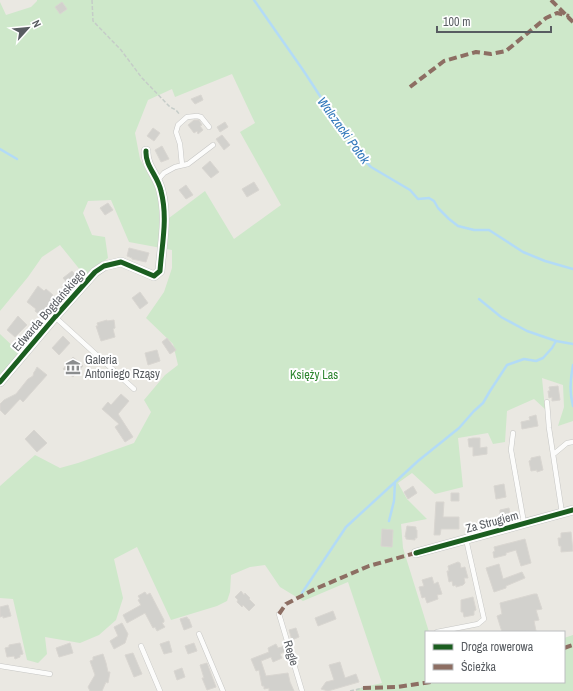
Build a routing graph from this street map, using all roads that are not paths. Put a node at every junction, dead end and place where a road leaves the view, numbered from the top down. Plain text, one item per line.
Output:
1 (209, 127) dead end
2 (213, 145) dead end
3 (146, 151) dead end
4 (182, 165) junction
5 (157, 181) junction
6 (55, 317) junction
7 (0, 382) edge
8 (134, 389) dead end
9 (546, 402) dead end
10 (513, 433) dead end
11 (573, 442) edge
12 (555, 453) dead end
13 (573, 510) edge
14 (562, 513) junction
15 (524, 523) junction
16 (466, 539) junction
17 (416, 553) dead end
18 (279, 614) dead end
19 (441, 631) edge
20 (199, 634) dead end
21 (141, 646) dead end
22 (0, 666) edge
23 (50, 674) dead end
24 (160, 691) edge
25 (222, 691) edge
26 (302, 691) edge

1 - 4 lane
2 - 4 lane
3 - 5 street, Edwarda Bogdańskiego
4 - 5 lane
5 - 6 street, Edwarda Bogdańskiego
6 - 7 street, Edwarda Bogdańskiego
6 - 8 lane
9 - 14 lane
10 - 15 lane
11 - 12 lane
13 - 14 street, Za Strugiem
14 - 15 street, Za Strugiem
15 - 16 street, Za Strugiem
16 - 17 street, Za Strugiem
16 - 19 lane
18 - 26 lane, Regle
20 - 25 lane
21 - 24 lane
22 - 23 lane

